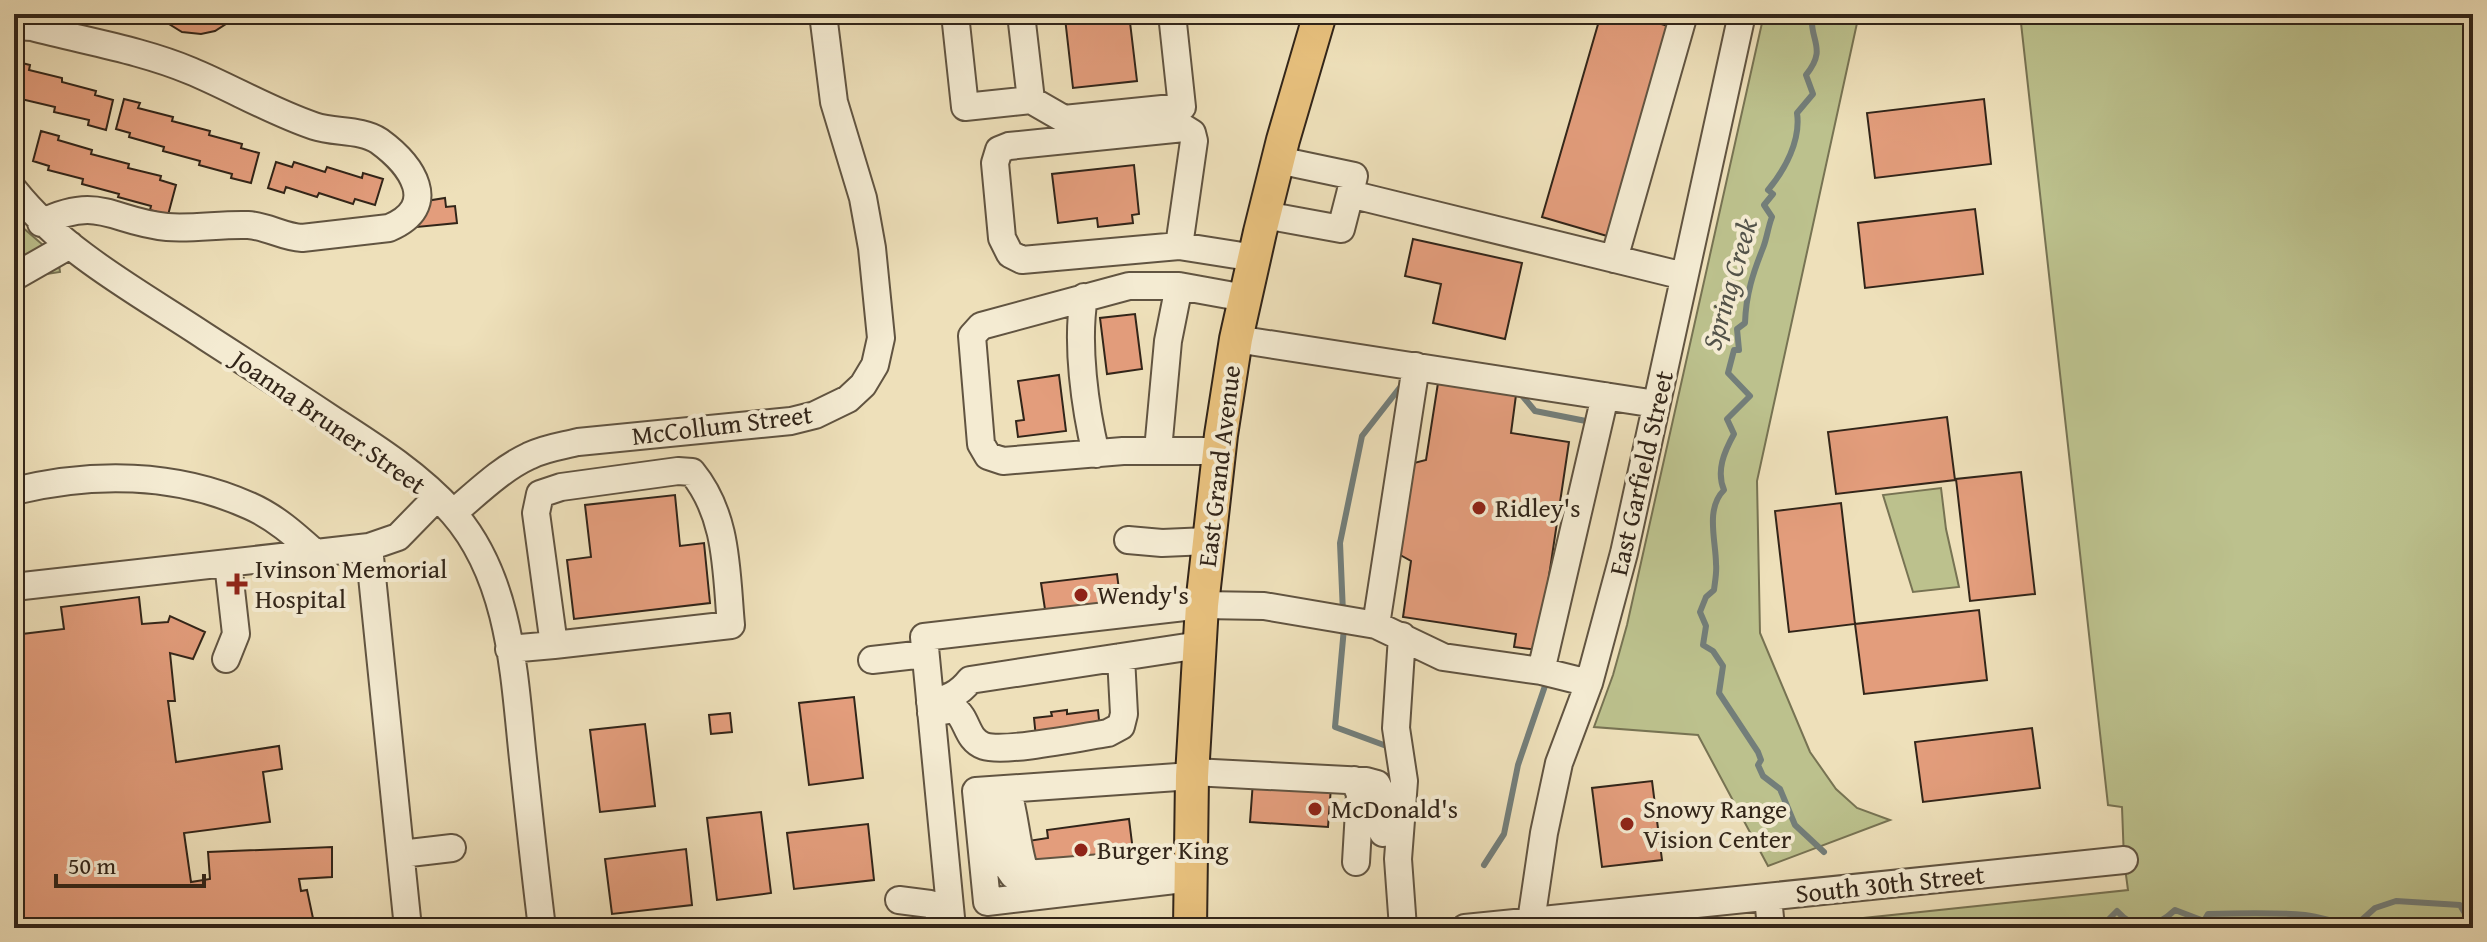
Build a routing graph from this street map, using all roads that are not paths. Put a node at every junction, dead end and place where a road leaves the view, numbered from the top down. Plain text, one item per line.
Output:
1 (823, 14) edge
2 (955, 14) edge
3 (1021, 14) edge
4 (1172, 14) edge
5 (1320, 14) edge
6 (1684, 14) edge
7 (1742, 14) edge
8 (14, 26) edge
9 (1031, 100) junction
10 (1278, 160) junction
11 (14, 190) edge
12 (1350, 194) junction
13 (1265, 215) junction
14 (41, 223) junction
15 (70, 245) junction
16 (1179, 246) junction
17 (1255, 258) junction
18 (1614, 259) junction
19 (1684, 276) junction
20 (14, 277) edge
21 (1179, 286) junction
22 (1084, 297) junction
23 (1245, 298) junction
24 (1236, 339) junction
25 (1416, 366) junction
26 (1605, 396) junction
27 (1656, 404) junction
28 (1158, 450) junction
29 (1219, 451) junction
30 (1096, 454) junction
31 (14, 491) edge
32 (445, 505) junction
33 (1128, 540) dead end
34 (1208, 541) junction
35 (369, 547) junction
36 (315, 553) junction
37 (228, 563) junction
38 (14, 587) edge
39 (1202, 605) junction
40 (1376, 625) junction
41 (1402, 636) junction
42 (554, 645) junction
43 (1200, 645) junction
44 (509, 649) junction
45 (925, 654) junction
46 (1121, 657) junction
47 (226, 659) dead end
48 (872, 660) dead end
49 (1541, 671) junction
50 (1589, 683) junction
51 (961, 701) junction
52 (931, 707) junction
53 (1192, 774) junction
54 (1007, 789) junction
55 (452, 848) dead end
56 (401, 854) junction
57 (2124, 860) dead end
58 (1369, 861) dead end
59 (1192, 872) junction
60 (1768, 897) junction
61 (899, 900) dead end
62 (1652, 918) edge
63 (952, 923) edge
64 (1530, 924) edge
65 (401, 927) edge
66 (542, 928) edge
67 (1190, 928) edge
68 (1403, 928) edge
69 (1465, 928) edge
70 (1771, 928) edge

1 - 32 street, McCollum Street
2 - 9 street
3 - 9 street
4 - 9 street
5 - 10 main road, East Grand Avenue
6 - 18 street
7 - 19 street, East Garfield Street
8 - 14 street
10 - 12 street
10 - 13 main road, East Grand Avenue
11 - 14 street, Joanna Bruner Street
12 - 13 street
12 - 18 street
13 - 17 main road, East Grand Avenue
14 - 15 street, Joanna Bruner Street
15 - 20 street
15 - 32 street, Joanna Bruner Street
16 - 16 street
16 - 17 street
17 - 23 main road, East Grand Avenue
18 - 19 street
19 - 27 street, East Garfield Street
21 - 22 street
21 - 23 street
21 - 28 street
22 - 30 street
22 - 30 street
23 - 24 main road, East Grand Avenue
24 - 25 street
24 - 29 main road, East Grand Avenue
25 - 26 street
25 - 40 street
26 - 27 street
26 - 49 street
27 - 50 street, East Garfield Street
28 - 29 street
28 - 30 street
29 - 34 main road, East Grand Avenue
31 - 36 street
32 - 35 street, McCollum Street
32 - 44 street, Joanna Bruner Street
33 - 34 street
34 - 39 main road, East Grand Avenue
35 - 36 street, McCollum Street
35 - 56 street
36 - 37 street, McCollum Street
37 - 38 street, McCollum Street
37 - 47 street
39 - 40 street
39 - 43 main road, East Grand Avenue
39 - 45 street
40 - 41 street
41 - 49 street
41 - 68 street
42 - 42 street
42 - 44 street
43 - 46 street
43 - 53 main road, East Grand Avenue
44 - 66 street, Joanna Bruner Street
45 - 48 street
45 - 52 street
46 - 51 street
46 - 51 street
49 - 50 street
50 - 64 street, East Garfield Street
51 - 52 street
52 - 63 street
53 - 54 street
53 - 58 street
53 - 59 main road, East Grand Avenue
54 - 59 street
54 - 59 street
55 - 56 street
56 - 65 street
57 - 60 street, South 30th Street
59 - 67 main road, East Grand Avenue
60 - 62 street, South 30th Street
60 - 70 street
61 - 63 street
62 - 64 street, South 30th Street
64 - 69 street, South 30th Street

